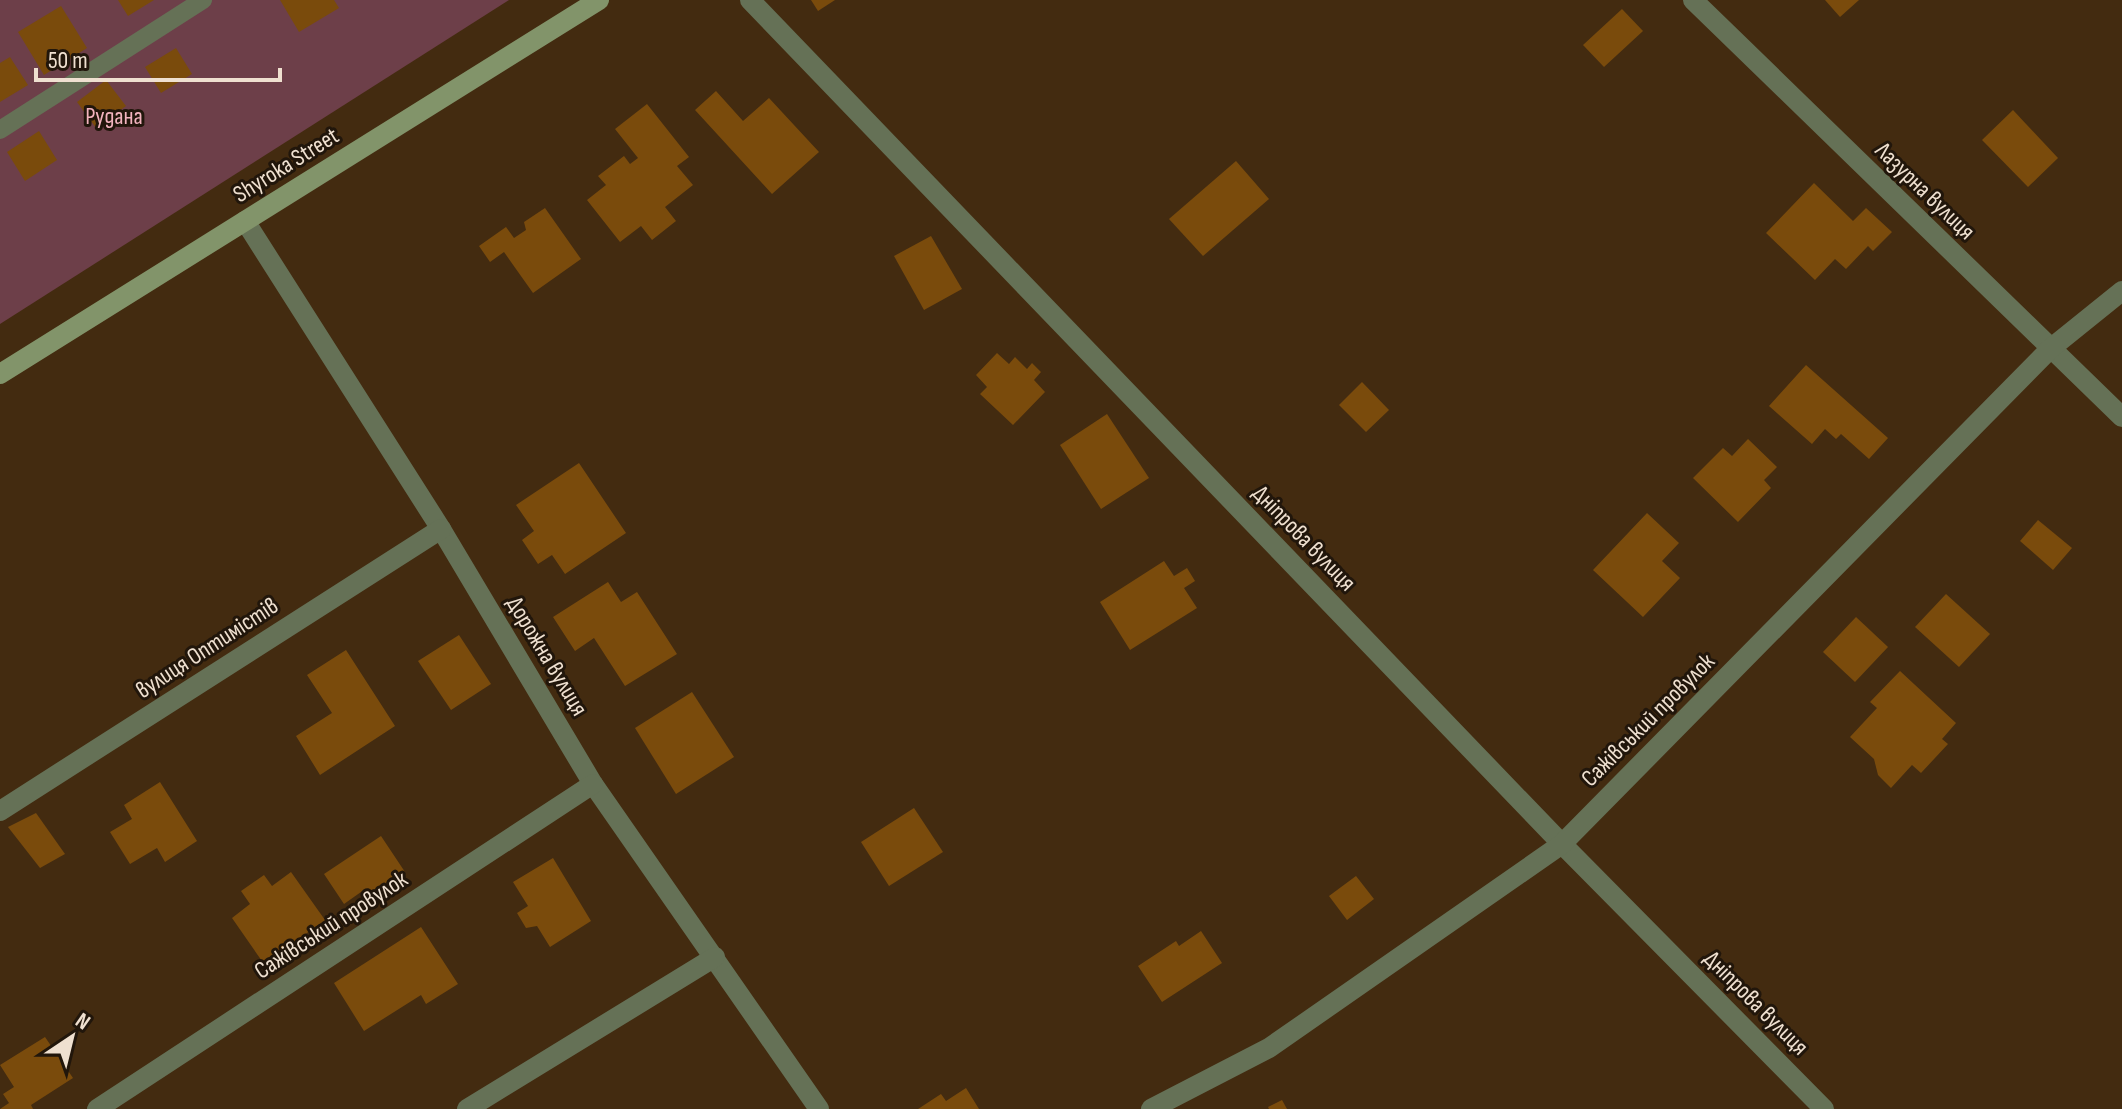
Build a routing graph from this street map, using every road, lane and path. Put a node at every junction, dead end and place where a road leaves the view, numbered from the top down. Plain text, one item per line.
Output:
1 (203, 0) edge
2 (599, 0) edge
3 (750, 0) edge
4 (1693, 0) edge
5 (0, 130) edge
6 (245, 221) junction
7 (2122, 291) edge
8 (2050, 349) junction
9 (0, 374) edge
10 (2122, 417) edge
11 (441, 529) junction
12 (593, 784) junction
13 (0, 811) edge
14 (1562, 844) junction
15 (715, 957) junction
16 (97, 1109) edge
17 (467, 1109) edge
18 (819, 1109) edge
19 (1151, 1109) edge
20 (1824, 1109) edge

1 - 5 lane
2 - 6 street, Shyroka Street
3 - 14 street, Дніпрова вулиця
4 - 8 street, Лазурна вулиця
6 - 9 street, Shyroka Street
6 - 11 street, Дорожна вулиця
7 - 8 street, Сажівський провулок
8 - 10 street, Лазурна вулиця
8 - 14 street, Сажівський провулок
11 - 12 street, Дорожна вулиця
11 - 13 street, вулиця Оптимістів
12 - 15 street, Дорожна вулиця
12 - 16 street, Сажівський провулок
14 - 19 street, Сажівський провулок
14 - 20 street, Дніпрова вулиця
15 - 17 street
15 - 18 street, Дорожна вулиця

